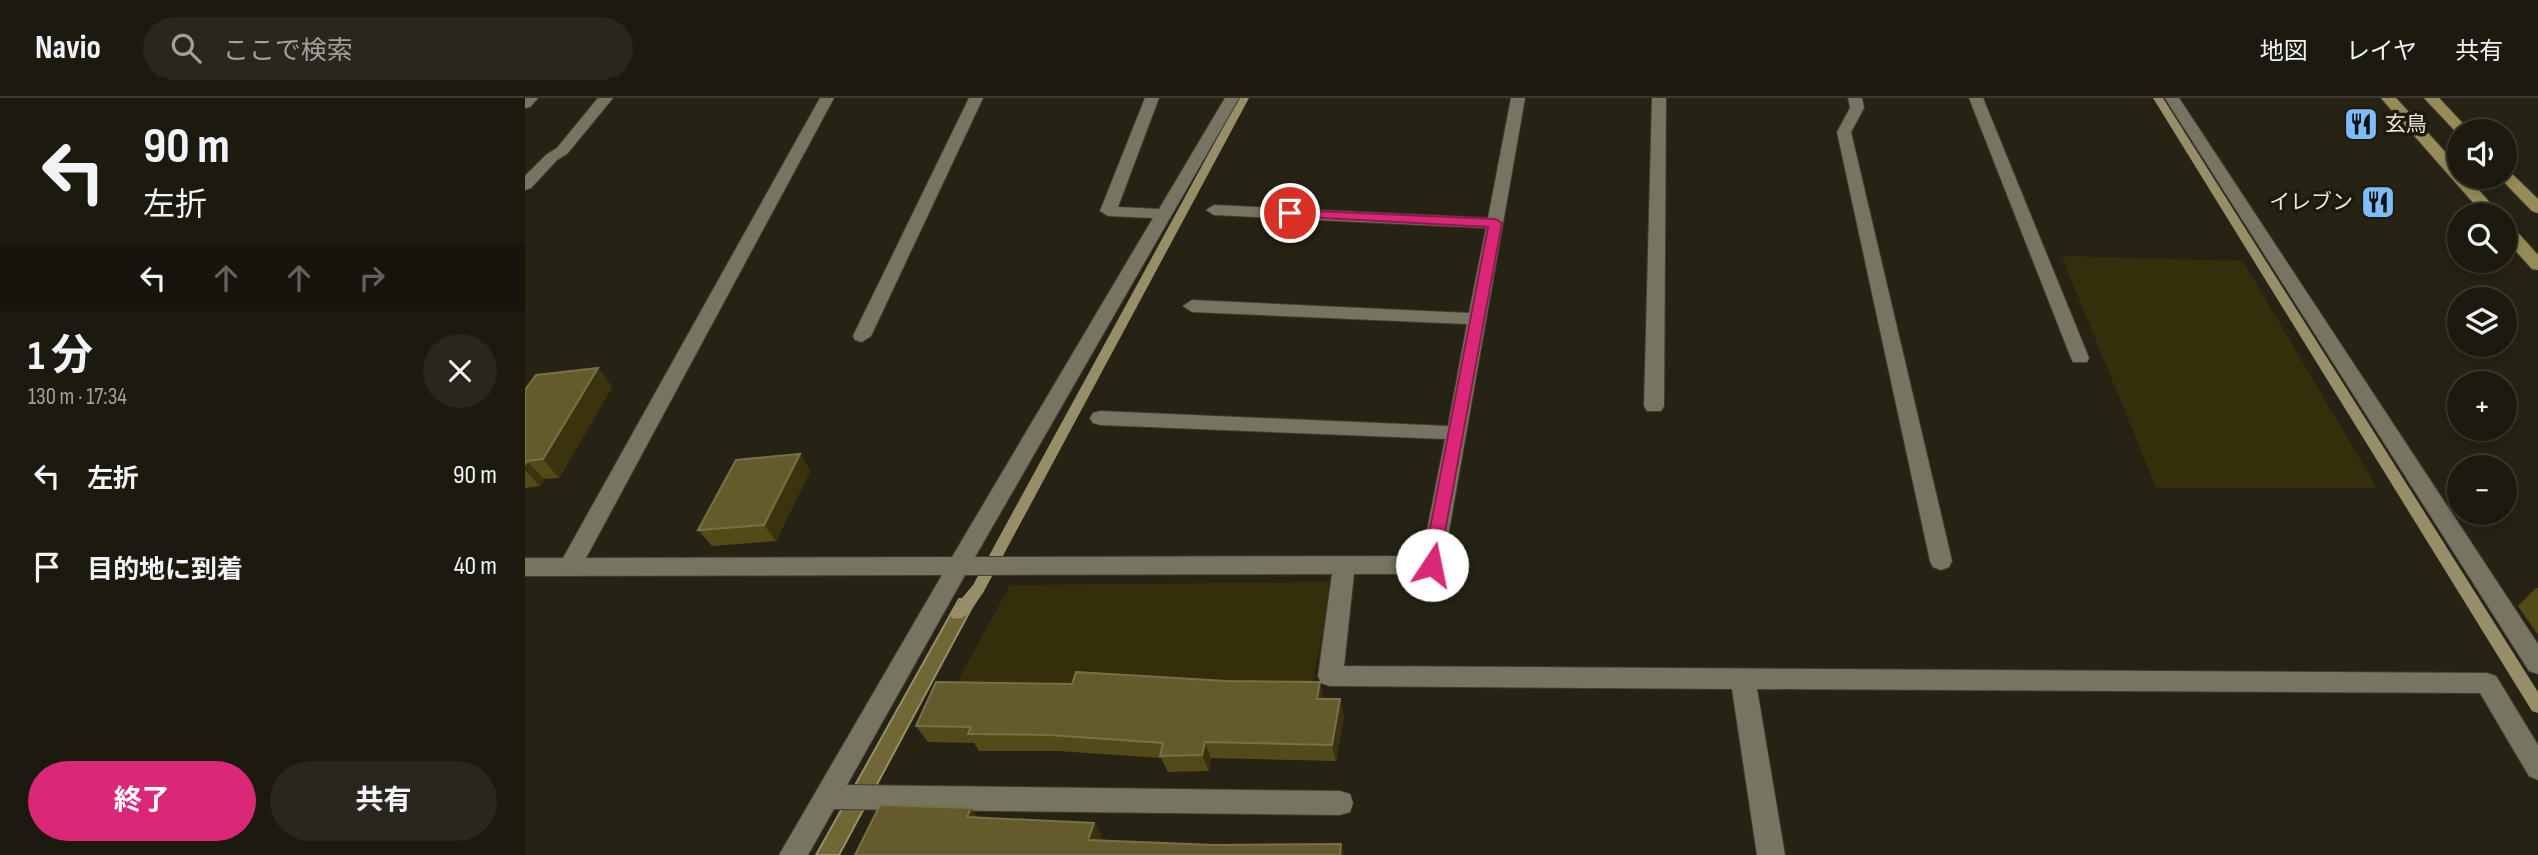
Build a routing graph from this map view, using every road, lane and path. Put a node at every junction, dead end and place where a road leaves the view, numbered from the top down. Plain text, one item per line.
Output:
1 (531, 98) edge
2 (606, 98) edge
3 (827, 98) edge
4 (976, 98) edge
5 (1152, 98) edge
6 (1233, 98) edge
7 (1518, 98) edge
8 (1659, 98) edge
9 (1855, 98) edge
10 (1976, 98) edge
11 (2172, 98) edge
12 (2388, 98) edge
13 (2431, 98) edge
14 (525, 104) edge
15 (2451, 119) edge
16 (525, 185) edge
17 (2517, 187) edge
18 (2482, 203) edge
19 (2538, 208) edge
20 (1214, 210) dead end
21 (1164, 214) junction
22 (1495, 223) junction
23 (2517, 242) edge
24 (2538, 265) edge
25 (1192, 306) dead end
26 (1478, 319) junction
27 (862, 336) dead end
28 (2080, 358) dead end
29 (1654, 405) dead end
30 (1100, 418) dead end
31 (1457, 433) junction
32 (1941, 561) dead end
33 (1344, 566) junction
34 (525, 567) edge
35 (570, 567) junction
36 (967, 567) junction
37 (2538, 664) edge
38 (1743, 678) junction
39 (2538, 768) edge
40 (833, 797) junction
41 (1340, 803) dead end
42 (793, 855) edge
43 (1771, 855) edge

1 - 14 street
2 - 16 street
3 - 35 street
4 - 27 street
5 - 21 street
6 - 21 street
7 - 22 street
8 - 29 street
9 - 32 street
10 - 28 street
11 - 37 street
12 - 18 main road
13 - 15 main road
17 - 19 main road
20 - 22 street
21 - 36 street
22 - 26 street
23 - 24 main road
25 - 26 street
26 - 31 street
30 - 31 street
31 - 33 street
33 - 36 street
33 - 38 street
34 - 35 street
35 - 36 street
36 - 40 street
38 - 39 street
38 - 43 street
40 - 41 street
40 - 42 street

